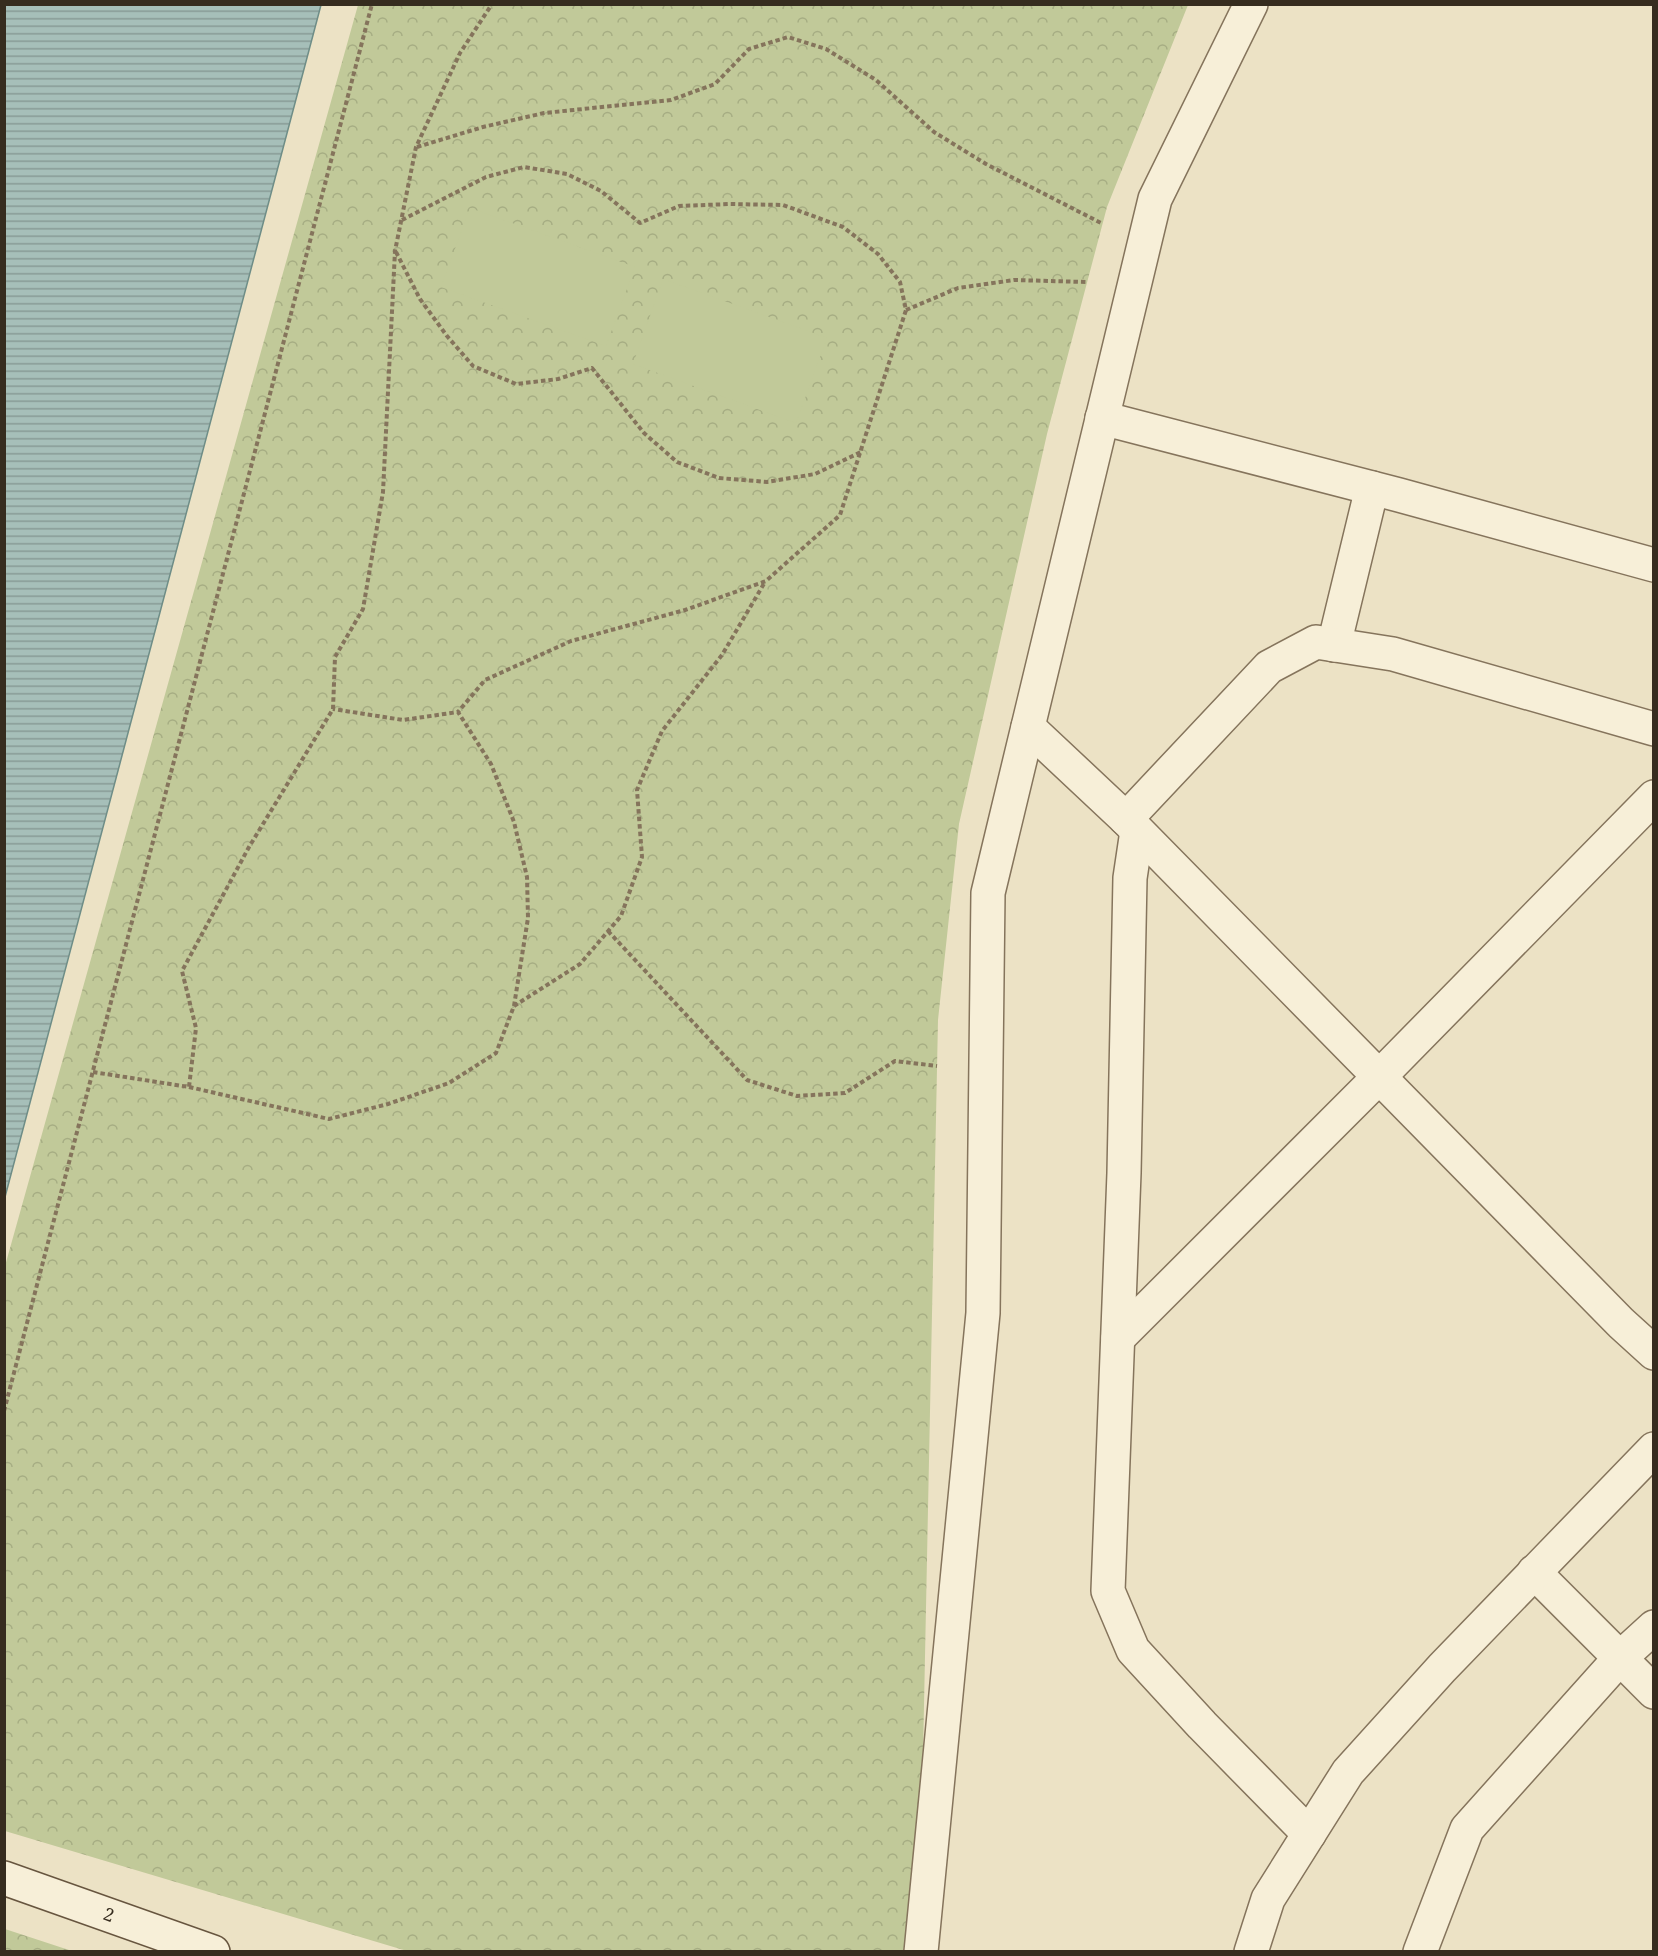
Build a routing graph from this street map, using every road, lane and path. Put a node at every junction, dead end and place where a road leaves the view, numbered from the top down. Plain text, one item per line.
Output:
1 (372, 4) edge
2 (492, 4) edge
3 (1251, 4) edge
4 (416, 147) junction
5 (402, 220) junction
6 (1103, 224) dead end
7 (395, 252) junction
8 (1087, 282) dead end
9 (906, 310) junction
10 (1102, 417) junction
11 (861, 452) junction
12 (1372, 488) junction
13 (1653, 565) edge
14 (766, 581) junction
15 (1334, 645) junction
16 (333, 710) junction
17 (458, 712) junction
18 (1028, 727) junction
19 (1653, 729) edge
20 (1653, 797) edge
21 (1131, 825) junction
22 (608, 930) junction
23 (514, 1006) junction
24 (937, 1066) dead end
25 (93, 1072) junction
26 (1379, 1077) junction
27 (189, 1086) junction
28 (1118, 1338) junction
29 (1653, 1353) edge
30 (4, 1411) edge
31 (1653, 1449) edge
32 (1534, 1572) junction
33 (1653, 1627) edge
34 (1620, 1658) junction
35 (1653, 1692) edge
36 (1309, 1834) junction
37 (4, 1878) edge
38 (213, 1952) edge
39 (921, 1952) edge
40 (1251, 1952) edge
41 (1419, 1952) edge

1 - 25 path
2 - 4 path
3 - 10 street
4 - 5 path
4 - 6 path
5 - 7 path
5 - 9 path
7 - 11 path
7 - 16 path
8 - 9 path
9 - 11 path
10 - 12 street
10 - 18 street
11 - 14 path
12 - 13 street
12 - 15 street
14 - 17 path
14 - 22 path
15 - 19 street
15 - 21 street
16 - 17 path
16 - 27 path
17 - 23 path
18 - 21 street
18 - 39 street
20 - 26 street
21 - 26 street
21 - 28 street
22 - 23 path
22 - 24 path
23 - 27 path
25 - 27 path
25 - 30 path
26 - 28 street
26 - 29 street
28 - 36 street
31 - 32 street
32 - 34 street
32 - 36 street
33 - 34 street
34 - 35 street
34 - 41 street
36 - 40 street
37 - 38 street, 2

